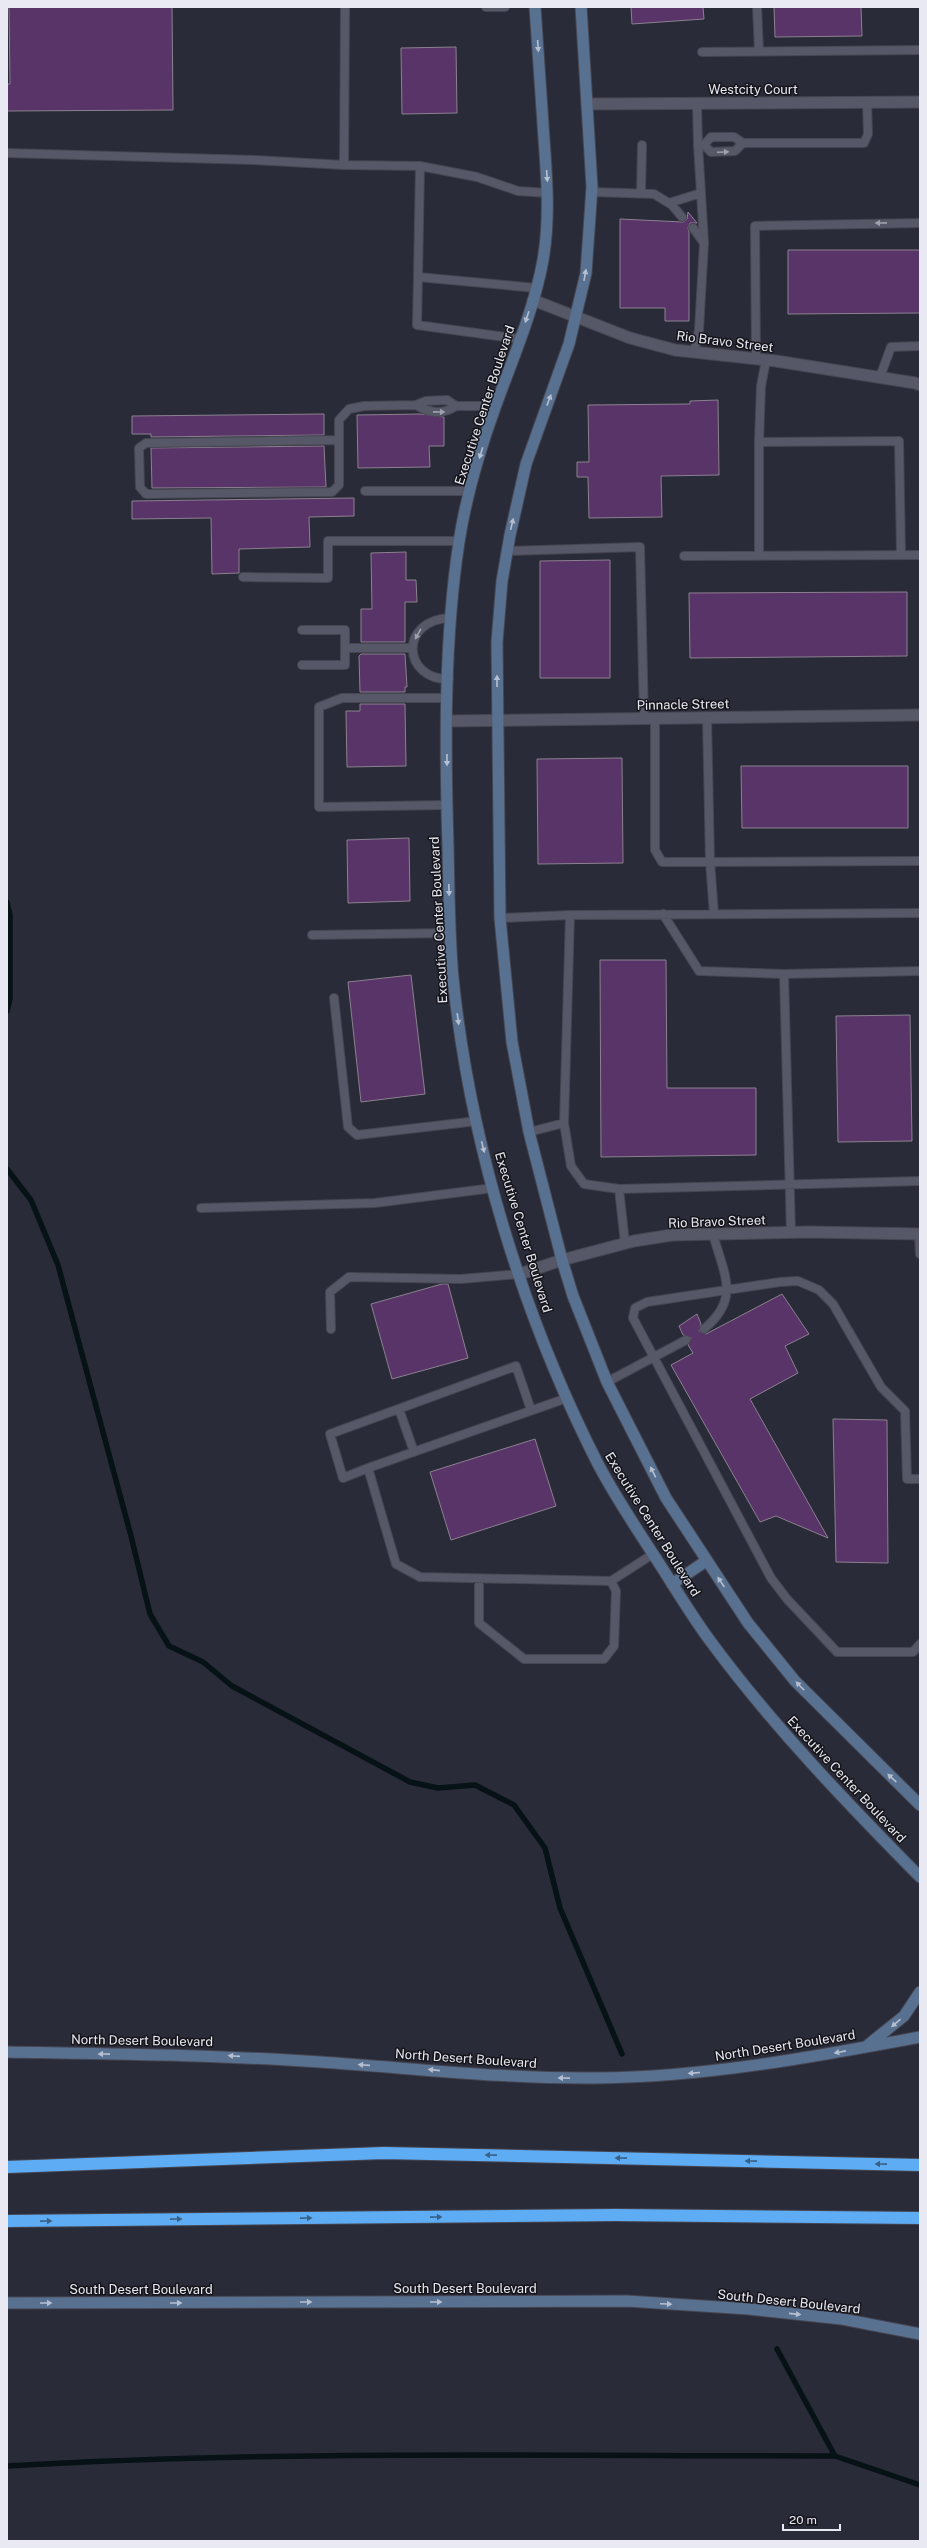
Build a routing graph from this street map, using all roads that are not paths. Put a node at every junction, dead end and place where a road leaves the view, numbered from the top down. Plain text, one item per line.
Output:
1 (346, 7) edge
2 (486, 7) edge
3 (505, 7) edge
4 (535, 7) edge
5 (581, 7) edge
6 (757, 7) edge
7 (920, 50) edge
8 (759, 51) junction
9 (702, 52) dead end
10 (867, 102) junction
11 (920, 102) edge
12 (587, 104) junction
13 (697, 104) junction
14 (743, 143) junction
15 (642, 145) dead end
16 (701, 145) junction
17 (7, 153) edge
18 (344, 165) junction
19 (420, 166) junction
20 (592, 192) junction
21 (548, 193) junction
22 (641, 193) junction
23 (701, 193) junction
24 (669, 203) junction
25 (682, 217) dead end
26 (920, 223) edge
27 (693, 228) dead end
28 (704, 243) junction
29 (418, 277) junction
30 (536, 288) junction
31 (533, 300) junction
32 (576, 317) junction
33 (520, 339) junction
34 (920, 346) edge
35 (694, 352) junction
36 (761, 360) junction
37 (880, 377) junction
38 (920, 385) edge
39 (495, 406) junction
40 (339, 440) junction
41 (759, 442) junction
42 (365, 491) dead end
43 (469, 491) junction
44 (459, 541) junction
45 (507, 551) junction
46 (901, 555) junction
47 (920, 555) edge
48 (684, 556) dead end
49 (759, 556) junction
50 (243, 577) dead end
51 (450, 618) junction
52 (302, 630) dead end
53 (345, 648) junction
54 (412, 648) junction
55 (302, 665) dead end
56 (449, 679) junction
57 (448, 698) junction
58 (920, 715) edge
59 (649, 718) junction
60 (707, 718) junction
61 (498, 720) junction
62 (447, 721) junction
63 (447, 806) junction
64 (920, 861) edge
65 (710, 862) junction
66 (920, 913) edge
67 (663, 914) junction
68 (714, 914) junction
69 (570, 915) junction
70 (500, 918) junction
71 (450, 933) junction
72 (312, 935) dead end
73 (920, 970) edge
74 (784, 974) junction
75 (334, 998) dead end
76 (477, 1121) junction
77 (564, 1123) junction
78 (529, 1132) junction
79 (920, 1181) edge
80 (789, 1185) junction
81 (493, 1188) junction
82 (619, 1189) junction
83 (201, 1208) dead end
84 (791, 1233) junction
85 (713, 1234) junction
86 (920, 1234) edge
87 (625, 1243) junction
88 (920, 1254) edge
89 (562, 1260) junction
90 (520, 1274) junction
91 (729, 1290) junction
92 (331, 1329) dead end
93 (704, 1330) dead end
94 (686, 1340) dead end
95 (654, 1356) junction
96 (607, 1382) junction
97 (567, 1398) junction
98 (399, 1409) junction
99 (531, 1410) junction
100 (414, 1452) junction
101 (368, 1468) junction
102 (920, 1479) edge
103 (653, 1554) junction
104 (706, 1561) junction
105 (479, 1578) junction
106 (611, 1581) junction
107 (672, 1584) junction
108 (920, 1644) edge
109 (920, 1804) edge
110 (920, 1877) edge
111 (920, 1992) edge
112 (920, 2037) edge
113 (865, 2047) junction
114 (7, 2052) edge
115 (920, 2165) edge
116 (7, 2168) edge
117 (920, 2218) edge
118 (7, 2221) edge
119 (7, 2303) edge
120 (920, 2334) edge

1 - 18 lane
2 - 3 lane
4 -> 21 main road, Executive Center Boulevard
5 - 12 main road, Executive Center Boulevard
6 - 8 lane
7 - 8 lane
8 - 9 lane
10 - 11 street, Westcity Court
10 - 13 street, Westcity Court
10 - 14 lane
12 - 13 street, Westcity Court
12 - 20 main road, Executive Center Boulevard
13 - 16 lane
14 - 16 lane
16 -> 14 lane
15 - 22 lane
16 - 23 lane
17 - 18 lane
18 - 19 lane
19 - 21 lane
19 - 29 lane
20 - 22 lane
32 -> 20 main road, Executive Center Boulevard
21 - 30 main road, Executive Center Boulevard
22 - 24 lane
23 - 24 lane
23 - 28 lane
24 - 25 lane
26 -> 36 lane
27 - 28 lane
28 - 35 lane
29 - 30 lane
29 - 33 lane
30 - 31 main road, Executive Center Boulevard
31 - 32 street, Rio Bravo Street
31 -> 33 main road, Executive Center Boulevard
32 - 35 street, Rio Bravo Street
45 -> 32 main road, Executive Center Boulevard
33 - 39 main road, Executive Center Boulevard
34 - 37 lane
35 - 36 street, Rio Bravo Street
36 - 37 street, Rio Bravo Street
36 - 41 lane
37 - 38 street, Rio Bravo Street
39 - 40 lane
39 -> 43 main road, Executive Center Boulevard
40 - 40 lane
41 - 46 lane
41 - 49 lane
42 - 43 lane
43 - 44 main road, Executive Center Boulevard
44 - 50 lane
44 - 51 main road, Executive Center Boulevard
45 - 59 lane
61 -> 45 main road, Executive Center Boulevard
46 - 47 lane
46 - 49 lane
48 - 49 lane
51 -> 54 lane
51 - 56 main road, Executive Center Boulevard
52 - 53 lane
53 - 54 lane
53 - 55 lane
54 - 56 lane
56 - 57 main road, Executive Center Boulevard
57 - 62 main road, Executive Center Boulevard
57 - 63 lane
58 - 60 street, Pinnacle Street
59 - 60 street, Pinnacle Street
59 - 61 street, Pinnacle Street
59 - 65 lane
60 - 65 lane
61 - 62 street, Pinnacle Street
61 - 70 main road, Executive Center Boulevard
62 -> 63 main road, Executive Center Boulevard
63 -> 71 main road, Executive Center Boulevard
64 - 65 lane
65 - 68 lane
66 - 68 lane
67 - 68 lane
67 - 69 lane
67 - 74 lane
69 - 70 lane
69 - 77 lane
70 - 78 main road, Executive Center Boulevard
71 - 72 lane
71 -> 76 main road, Executive Center Boulevard
73 - 74 lane
74 - 80 lane
75 - 76 lane
76 -> 81 main road, Executive Center Boulevard
77 - 78 lane
77 - 82 lane
78 - 89 main road, Executive Center Boulevard
79 - 80 lane
80 - 82 lane
80 - 84 lane
81 - 83 lane
81 - 90 main road, Executive Center Boulevard
82 - 87 lane
84 - 85 street, Rio Bravo Street
84 - 86 street, Rio Bravo Street
85 - 87 street, Rio Bravo Street
85 - 91 lane
86 - 88 lane
87 - 89 street, Rio Bravo Street
89 - 90 street, Rio Bravo Street
89 - 96 main road, Executive Center Boulevard
90 - 92 lane
90 - 97 main road, Executive Center Boulevard
91 - 93 lane
91 - 95 lane
91 - 102 lane
94 - 95 lane
95 - 96 lane
95 - 108 lane
104 -> 96 main road, Executive Center Boulevard
97 - 99 lane
97 - 103 main road, Executive Center Boulevard
98 - 99 lane
98 - 100 lane
98 - 101 lane
99 - 100 lane
100 - 101 lane
101 - 105 lane
103 - 106 lane
103 - 107 main road, Executive Center Boulevard
104 - 107 main road
109 -> 104 main road, Executive Center Boulevard
105 - 106 lane
105 - 106 lane
107 - 110 main road, Executive Center Boulevard
111 -> 113 main road
112 - 113 main road, North Desert Boulevard
113 -> 114 main road, North Desert Boulevard
115 -> 116 highway
118 -> 117 highway
119 -> 120 main road, South Desert Boulevard

